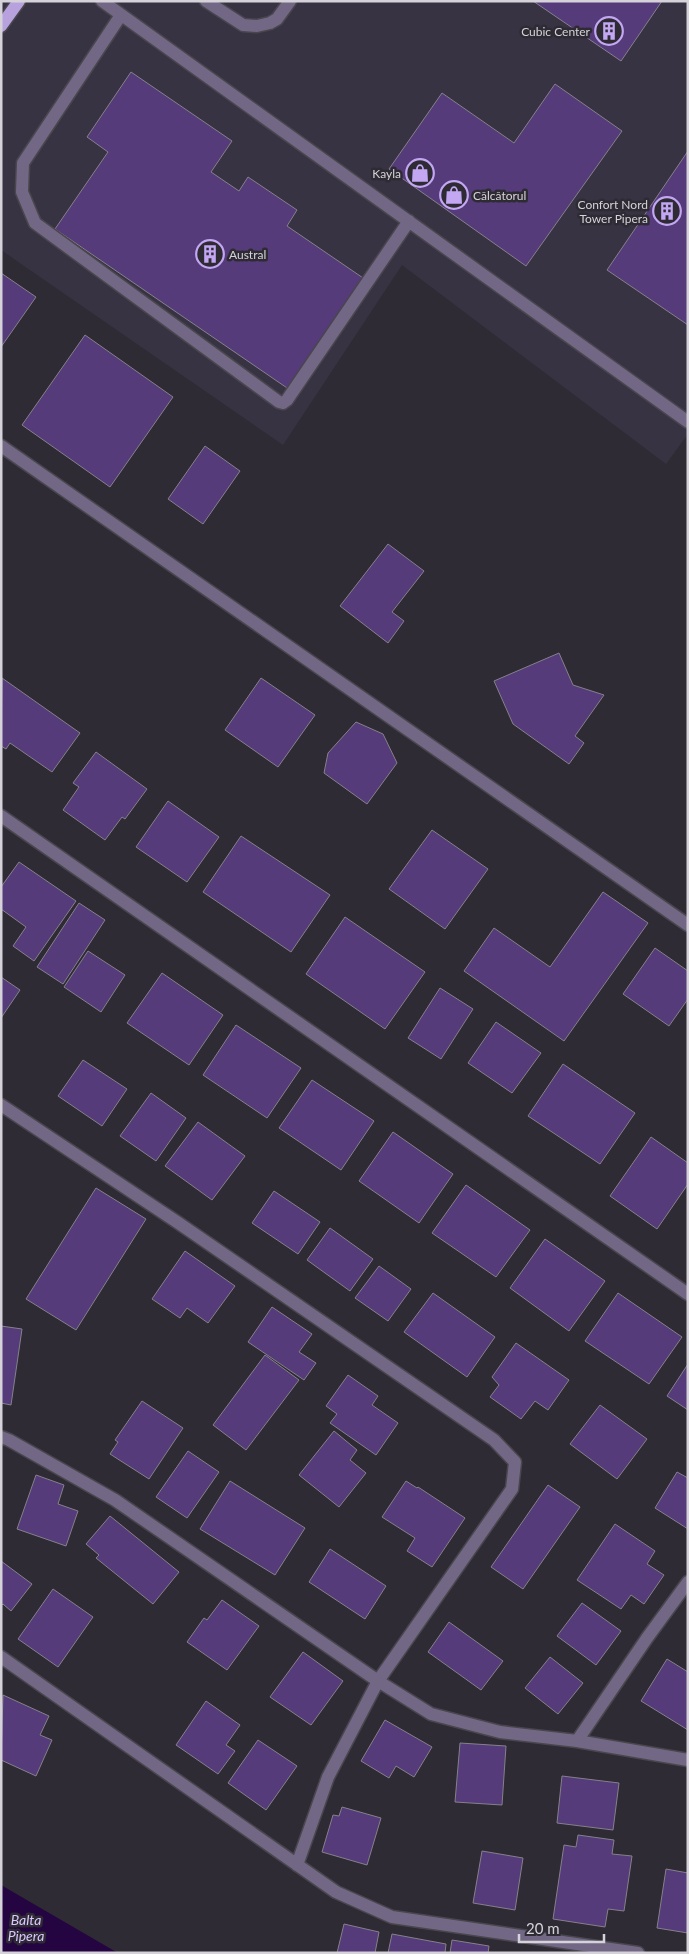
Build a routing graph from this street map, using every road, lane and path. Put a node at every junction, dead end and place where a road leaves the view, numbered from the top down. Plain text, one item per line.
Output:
1 (19, 1) edge
2 (102, 1) edge
3 (206, 1) edge
4 (290, 1) edge
5 (121, 15) junction
6 (1, 26) edge
7 (409, 222) junction
8 (688, 422) edge
9 (1, 446) edge
10 (1, 816) edge
11 (688, 925) edge
12 (1, 1105) edge
13 (688, 1294) edge
14 (1, 1437) edge
15 (688, 1582) edge
16 (1, 1657) edge
17 (378, 1681) junction
18 (577, 1741) junction
19 (688, 1760) edge
20 (296, 1865) junction
21 (638, 1953) edge

1 - 6 main road
2 - 5 street
3 - 4 street
5 - 7 street
5 - 7 street
7 - 8 street
9 - 11 street
10 - 13 street
12 - 17 street
14 - 17 street
15 - 18 street
16 - 20 street
17 - 18 street
17 - 20 street
18 - 19 street
20 - 21 street

